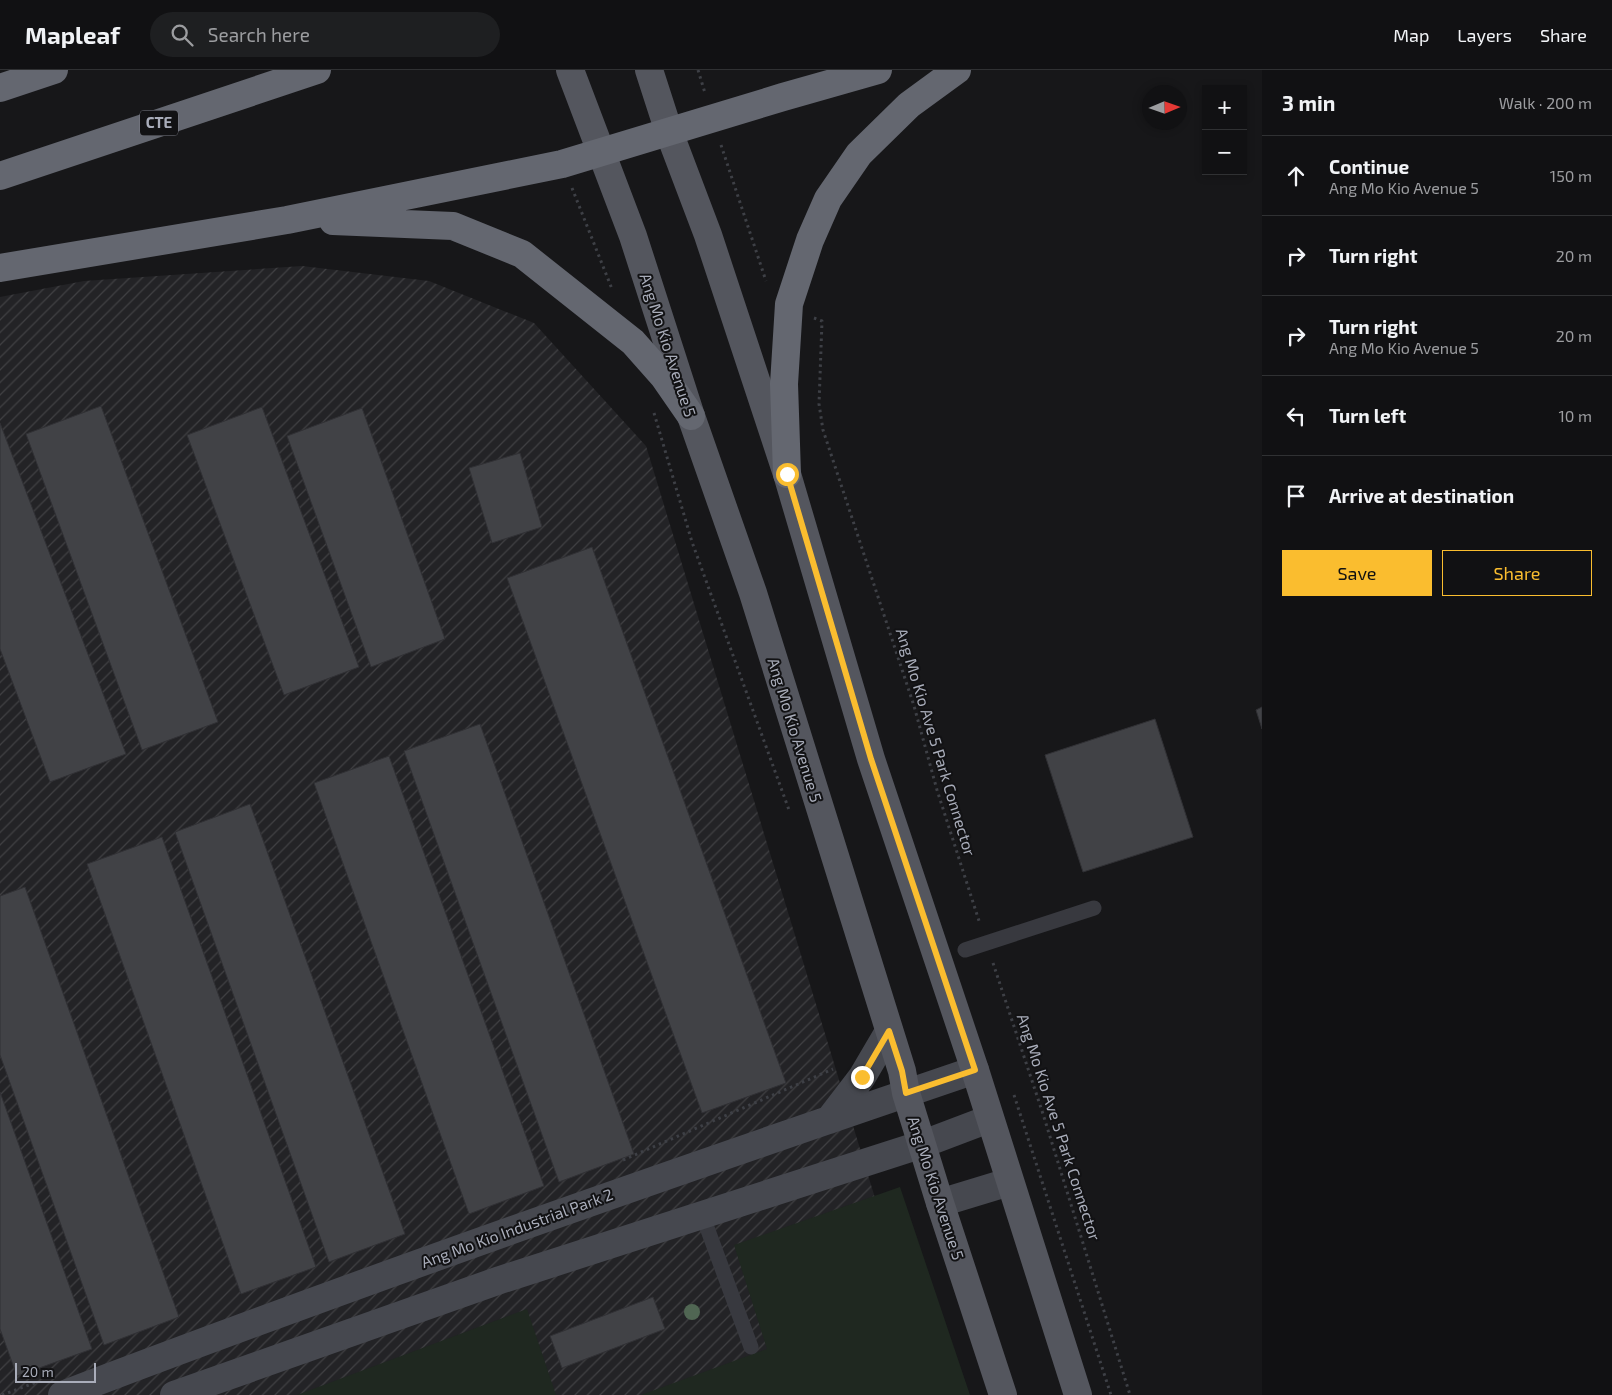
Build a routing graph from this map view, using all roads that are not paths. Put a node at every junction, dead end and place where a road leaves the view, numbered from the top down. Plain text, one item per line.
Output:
1 (54, 70) edge
2 (317, 70) edge
3 (570, 70) edge
4 (649, 70) edge
5 (878, 70) edge
6 (957, 70) edge
7 (0, 88) edge
8 (669, 132) junction
9 (600, 153) junction
10 (0, 176) edge
11 (287, 220) junction
12 (0, 268) edge
13 (691, 416) junction
14 (787, 474) junction
15 (1094, 908) dead end
16 (965, 950) dead end
17 (889, 1031) junction
18 (975, 1070) junction
19 (906, 1093) junction
20 (828, 1120) junction
21 (989, 1120) junction
22 (923, 1144) junction
23 (1009, 1182) junction
24 (940, 1203) junction
25 (702, 1214) junction
26 (751, 1347) dead end
27 (62, 1395) edge
28 (174, 1395) edge
29 (1003, 1395) edge
30 (1078, 1395) edge

1 - 7 highway
2 - 10 highway, CTE
3 - 9 main road, Ang Mo Kio Avenue 5
4 - 8 main road
5 - 8 highway
6 - 14 highway
8 - 9 highway
8 - 14 main road
9 - 11 highway
9 - 13 main road, Ang Mo Kio Avenue 5
11 - 12 highway
11 - 13 highway
13 - 17 main road, Ang Mo Kio Avenue 5
14 - 18 main road
15 - 16 lane
17 - 19 main road, Ang Mo Kio Avenue 5
17 - 20 street
18 - 19 street, Ang Mo Kio Industrial Park 2
18 - 21 main road
19 - 20 street, Ang Mo Kio Industrial Park 2
19 - 22 main road, Ang Mo Kio Avenue 5
20 - 27 street, Ang Mo Kio Industrial Park 2
21 - 22 street
21 - 23 main road
22 - 24 main road, Ang Mo Kio Avenue 5
22 - 25 street
23 - 24 street
23 - 30 main road
24 - 29 main road, Ang Mo Kio Avenue 5
25 - 26 lane
25 - 28 street

